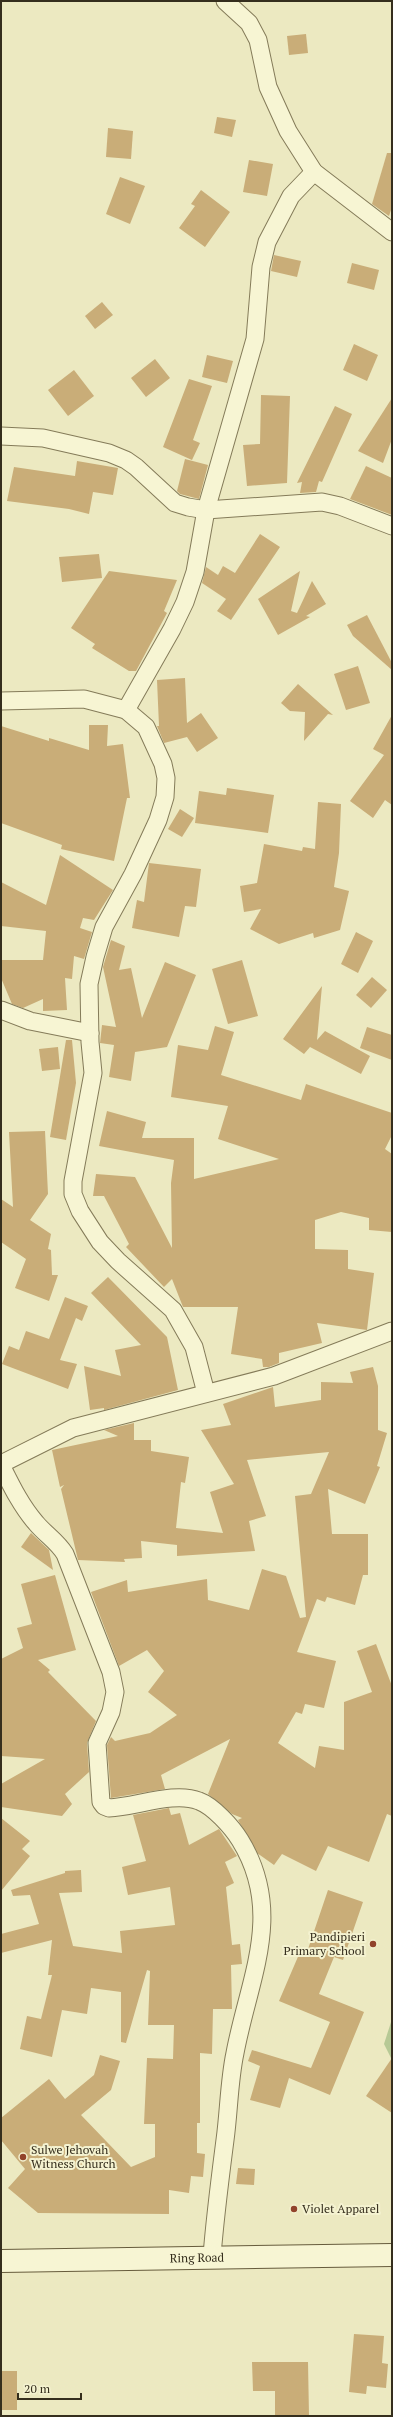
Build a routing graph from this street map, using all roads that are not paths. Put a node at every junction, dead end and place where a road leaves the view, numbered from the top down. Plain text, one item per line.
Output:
1 (225, 1) edge
2 (314, 172) junction
3 (392, 232) edge
4 (1, 436) edge
5 (206, 510) junction
6 (392, 526) edge
7 (1, 701) edge
8 (126, 710) junction
9 (1, 1010) edge
10 (90, 1033) junction
11 (392, 1331) edge
12 (206, 1393) junction
13 (1, 1464) edge
14 (392, 2255) edge
15 (212, 2256) junction
16 (1, 2261) edge

1 - 2 street
2 - 3 street
2 - 5 street
4 - 5 street
5 - 6 street
5 - 8 street
7 - 8 street
8 - 10 street
9 - 10 street
10 - 12 street
11 - 12 street
12 - 13 street
13 - 15 street
14 - 15 main road, Ring Road
15 - 16 main road, Ring Road

